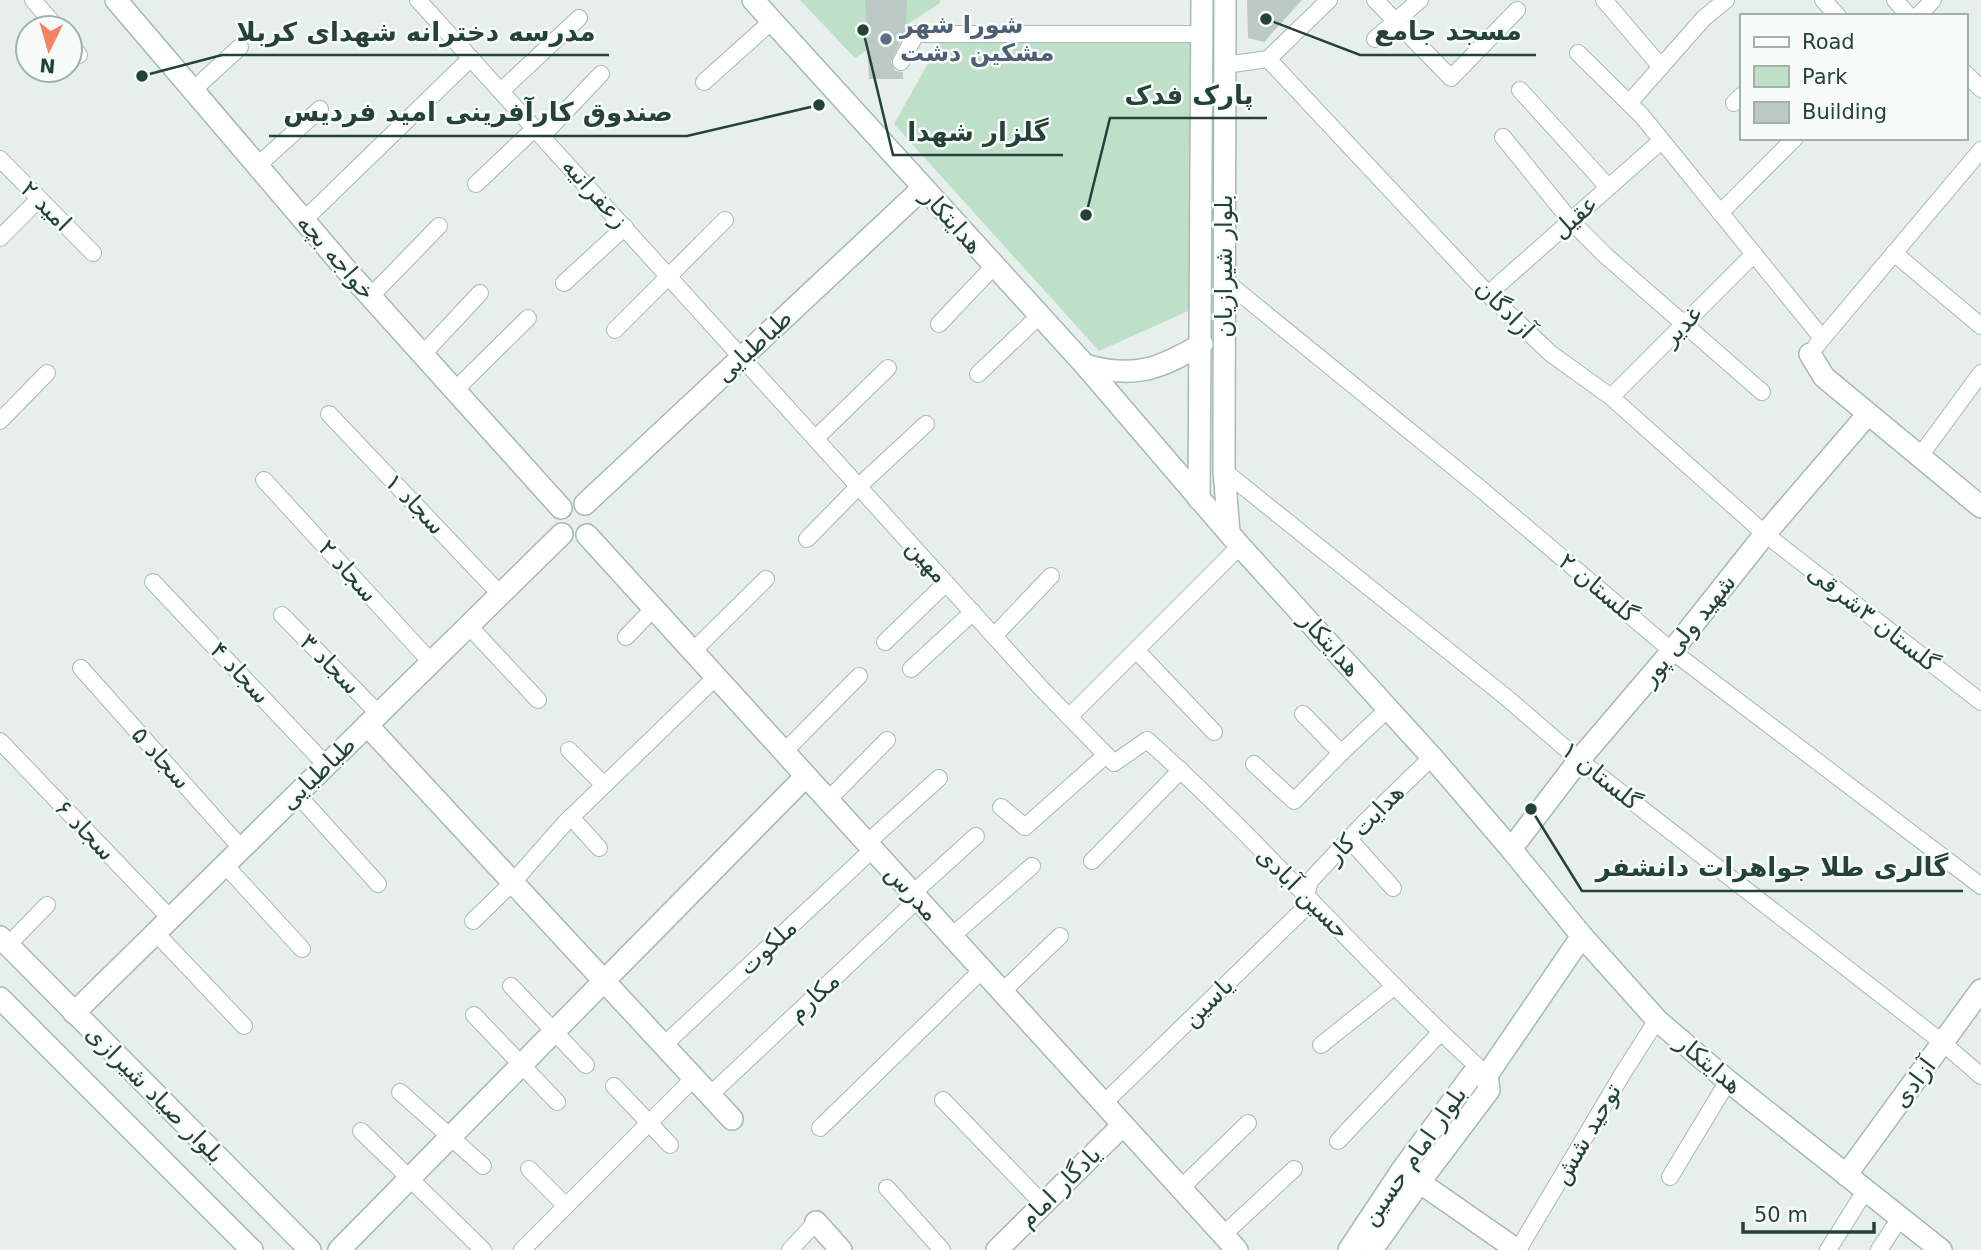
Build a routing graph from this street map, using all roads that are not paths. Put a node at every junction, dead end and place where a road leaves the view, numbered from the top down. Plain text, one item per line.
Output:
1 (33, 0) edge
2 (116, 0) edge
3 (753, 0) edge
4 (1202, 0) edge
5 (1225, 0) edge
6 (1329, 0) edge
7 (1375, 0) edge
8 (1420, 0) edge
9 (1604, 0) edge
10 (1726, 0) edge
11 (1824, 0) edge
12 (1895, 0) edge
13 (1933, 0) edge
14 (428, 4) edge
15 (1517, 10) dead end
16 (45, 14) edge
17 (1836, 14) edge
18 (1907, 14) edge
19 (1920, 14) edge
20 (579, 18) dead end
21 (772, 21) junction
22 (1395, 21) junction
23 (1203, 34) junction
24 (1375, 39) dead end
25 (240, 47) dead end
26 (1578, 53) dead end
27 (471, 58) junction
28 (1268, 59) junction
29 (901, 62) dead end
30 (1225, 65) junction
31 (1661, 67) junction
32 (601, 74) dead end
33 (1967, 75) edge
34 (704, 82) dead end
35 (1981, 89) edge
36 (193, 90) junction
37 (1520, 90) dead end
38 (501, 91) junction
39 (1629, 103) junction
40 (320, 108) dead end
41 (538, 132) junction
42 (1503, 137) dead end
43 (1793, 140) edge
44 (1661, 141) junction
45 (1981, 150) edge
46 (0, 159) edge
47 (257, 166) junction
48 (1975, 169) edge
49 (476, 184) dead end
50 (1608, 187) junction
51 (923, 188) junction
52 (38, 200) junction
53 (1720, 213) junction
54 (304, 220) junction
55 (725, 220) dead end
56 (1571, 221) junction
57 (439, 226) dead end
58 (625, 227) junction
59 (0, 238) edge
60 (93, 253) dead end
61 (1894, 253) junction
62 (1754, 254) junction
63 (994, 267) junction
64 (668, 274) junction
65 (1224, 281) junction
66 (564, 283) dead end
67 (480, 293) dead end
68 (1488, 294) junction
69 (370, 297) junction
70 (1038, 316) junction
71 (528, 318) dead end
72 (939, 324) dead end
73 (1684, 324) junction
74 (1981, 326) edge
75 (615, 330) dead end
76 (1202, 344) junction
77 (1816, 346) junction
78 (422, 355) junction
79 (743, 356) junction
80 (1085, 365) junction
81 (888, 368) dead end
82 (47, 373) dead end
83 (1981, 373) edge
84 (978, 374) dead end
85 (455, 390) junction
86 (1762, 392) dead end
87 (1611, 397) junction
88 (329, 414) dead end
89 (1868, 414) junction
90 (0, 421) edge
91 (926, 424) dead end
92 (816, 438) junction
93 (1920, 456) junction
94 (1198, 471) junction
95 (1224, 471) junction
96 (264, 480) dead end
97 (859, 486) junction
98 (1199, 499) junction
99 (586, 504) junction
100 (1981, 507) edge
101 (561, 508) junction
102 (562, 534) junction
103 (1765, 534) junction
104 (587, 535) junction
105 (807, 539) dead end
106 (1235, 539) junction
107 (1051, 576) dead end
108 (766, 579) dead end
109 (153, 582) dead end
110 (946, 583) junction
111 (500, 594) junction
112 (654, 608) junction
113 (973, 612) junction
114 (282, 615) dead end
115 (468, 625) junction
116 (994, 636) junction
117 (625, 637) dead end
118 (886, 642) dead end
119 (1136, 650) junction
120 (693, 651) junction
121 (1672, 651) junction
122 (431, 662) junction
123 (81, 668) dead end
124 (911, 669) dead end
125 (859, 676) dead end
126 (716, 677) junction
127 (538, 700) dead end
128 (1981, 702) edge
129 (1389, 708) junction
130 (1303, 714) dead end
131 (1069, 717) junction
132 (373, 719) junction
133 (1214, 732) dead end
134 (887, 740) dead end
135 (0, 741) edge
136 (569, 750) dead end
137 (784, 752) junction
138 (1341, 753) junction
139 (1432, 757) junction
140 (1110, 759) junction
141 (1579, 760) junction
142 (1254, 764) dead end
143 (326, 765) junction
144 (1181, 770) junction
145 (806, 776) junction
146 (939, 778) dead end
147 (604, 786) junction
148 (297, 794) junction
149 (828, 800) junction
150 (1001, 807) dead end
151 (571, 817) junction
152 (976, 836) dead end
153 (1349, 839) junction
154 (870, 846) junction
155 (241, 848) junction
156 (599, 848) dead end
157 (1511, 849) junction
158 (1092, 861) dead end
159 (225, 864) junction
160 (1032, 866) dead end
161 (513, 882) junction
162 (378, 884) dead end
163 (1981, 886) edge
164 (1393, 888) dead end
165 (915, 896) junction
166 (1309, 899) junction
167 (47, 905) dead end
168 (473, 921) dead end
169 (162, 925) junction
170 (952, 936) junction
171 (1060, 936) dead end
172 (1582, 936) junction
173 (4, 941) edge
174 (302, 949) dead end
175 (982, 970) junction
176 (604, 980) junction
177 (511, 986) dead end
178 (1395, 986) junction
179 (1981, 990) edge
180 (1002, 992) junction
181 (0, 998) edge
182 (74, 1013) junction
183 (474, 1015) dead end
184 (1657, 1020) junction
185 (244, 1026) dead end
186 (553, 1032) junction
187 (1440, 1033) junction
188 (1943, 1043) junction
189 (664, 1045) junction
190 (1321, 1045) dead end
191 (522, 1065) junction
192 (586, 1065) dead end
193 (1487, 1075) junction
194 (1981, 1076) edge
195 (694, 1078) junction
196 (1728, 1081) junction
197 (614, 1086) dead end
198 (400, 1093) dead end
199 (710, 1095) junction
200 (943, 1100) dead end
201 (557, 1102) dead end
202 (1104, 1104) junction
203 (732, 1119) dead end
204 (649, 1122) junction
205 (1248, 1124) dead end
206 (1123, 1125) junction
207 (820, 1128) dead end
208 (361, 1131) dead end
209 (451, 1136) junction
210 (1338, 1142) dead end
211 (670, 1145) dead end
212 (483, 1166) dead end
213 (529, 1169) dead end
214 (1294, 1169) dead end
215 (1846, 1174) junction
216 (1410, 1177) junction
217 (1670, 1177) dead end
218 (410, 1178) junction
219 (887, 1188) dead end
220 (1181, 1188) junction
221 (1864, 1191) junction
222 (1044, 1204) junction
223 (566, 1206) junction
224 (1900, 1218) junction
225 (816, 1222) joint
226 (1230, 1242) edge
227 (252, 1250) edge
228 (310, 1250) edge
229 (339, 1250) edge
230 (483, 1250) edge
231 (522, 1250) edge
232 (790, 1250) edge
233 (841, 1250) edge
234 (942, 1250) edge
235 (997, 1250) edge
236 (1349, 1250) edge
237 (1372, 1250) edge
238 (1518, 1250) edge
239 (1828, 1250) edge
240 (1879, 1250) edge
241 (1941, 1250) edge

1 - 16 street
2 - 36 street, خواجه بچه
3 - 21 street, هدایتکار
4 - 23 street, بلوار شیرازیان
5 - 30 street, بلوار شیرازیان
6 - 28 street
7 - 22 street
8 - 22 street
9 - 31 street
10 - 31 street
11 - 17 street
12 - 18 street
13 - 19 street
14 - 27 street, زعفرانیه
15 - 22 street
20 - 38 street
21 - 34 street
21 - 51 street, هدایتکار
22 - 24 street
23 - 29 street
23 - 76 street, بلوار شیرازیان
25 - 36 street
26 - 39 street
27 - 38 street, زعفرانیه
27 - 54 street
28 - 30 street
28 - 68 street, آزادگان
30 - 65 street, بلوار شیرازیان
31 - 39 street
32 - 41 street
33 - 35 street
36 - 47 street, خواجه بچه
37 - 50 street
38 - 41 street, زعفرانیه
39 - 44 street
40 - 47 street
41 - 49 street
41 - 58 street, زعفرانیه
42 - 56 street
43 - 53 street
44 - 50 street, عقیل
44 - 53 street
45 - 48 street
46 - 52 street, امید ۲
47 - 54 street, خواجه بچه
48 - 61 street
50 - 56 street, عقیل
51 - 63 street, هدایتکار
51 - 79 street, طباطبایی
52 - 59 street
52 - 60 street, امید ۲
53 - 62 street
54 - 69 street, خواجه بچه
55 - 64 street
56 - 68 street, عقیل
56 - 73 street
57 - 69 street
58 - 64 street, زعفرانیه
58 - 66 street
61 - 74 street
61 - 77 street
62 - 73 street, غدیر
62 - 77 street
63 - 70 street, هدایتکار
63 - 72 street
64 - 75 street
64 - 79 street, زعفرانیه
65 - 95 street, بلوار شیرازیان
65 - 121 street, گلستان ۲
67 - 78 street
68 - 87 street, آزادگان
69 - 78 street, خواجه بچه
70 - 80 street, هدایتکار
70 - 84 street
71 - 85 street
73 - 86 street
73 - 87 street, غدیر
76 - 80 street
76 - 94 street, بلوار شیرازیان
77 - 89 street
78 - 85 street, خواجه بچه
79 - 92 street, مهین
79 - 99 street, طباطبایی
80 - 98 street, هدایتکار
81 - 92 street
82 - 90 street
83 - 93 street
85 - 101 street, خواجه بچه
87 - 103 street, آزادگان
88 - 111 street, سجاد ۱
89 - 93 street
89 - 103 street, شهید ولی پور
91 - 97 street
92 - 97 street, مهین
93 - 100 street
94 - 95 street
94 - 98 street, بلوار شیرازیان
95 - 106 street, بلوار شیرازیان
95 - 141 street, گلستان ۱
96 - 122 street, سجاد ۲
97 - 105 street
97 - 110 street, مهین
98 - 106 street, هدایتکار
99 - 101 street
99 - 104 street
101 - 102 street
102 - 104 street
102 - 111 street, طباطبایی
103 - 121 street, شهید ولی پور
103 - 128 street, گلستان ۳شرقی
104 - 112 street, مدرس
106 - 119 street
106 - 129 street, هدایتکار
107 - 116 street
108 - 120 street
109 - 143 street, سجاد ۴
110 - 113 street, مهین
110 - 118 street
111 - 115 street, طباطبایی
112 - 117 street
112 - 120 street, مدرس
113 - 116 street, مهین
113 - 124 street
114 - 132 street, سجاد ۳
115 - 122 street, طباطبایی
115 - 127 street
116 - 131 street, مهین
119 - 131 street
119 - 133 street
120 - 126 street, مدرس
121 - 141 street, شهید ولی پور
121 - 163 street, گلستان ۲
122 - 132 street, طباطبایی
123 - 155 street, سجاد ۵
125 - 137 street
126 - 137 street, مدرس
126 - 147 street
129 - 138 street
129 - 139 street, هدایتکار
130 - 138 street
131 - 140 street, مهین
132 - 143 street, طباطبایی
132 - 161 street
134 - 149 street
135 - 169 street, سجاد ۶
136 - 147 street
137 - 145 street, مدرس
138 - 142 street
139 - 153 street, هدایت کار
139 - 157 street, هدایتکار
140 - 144 street, حسین آبادی
140 - 150 street
141 - 157 street, شهید ولی پور
141 - 188 street, گلستان ۱
143 - 148 street, طباطبایی
144 - 158 street
144 - 166 street, حسین آبادی
145 - 149 street, مدرس
145 - 176 street
146 - 154 street, ملکوت
147 - 151 street
148 - 155 street, طباطبایی
148 - 162 street
149 - 154 street, مدرس
151 - 156 street
151 - 161 street
152 - 165 street, مکارم
153 - 164 street
153 - 166 street, هدایت کار
154 - 165 street, مدرس
154 - 189 street, ملکوت
155 - 159 street, طباطبایی
157 - 172 street, هدایتکار
159 - 169 street, طباطبایی
159 - 174 street
160 - 170 street
161 - 168 street
161 - 176 street
165 - 170 street, مدرس
165 - 199 street, مکارم
166 - 178 street, حسین آبادی
166 - 202 street, یاسین
167 - 173 street
169 - 182 street, طباطبایی
169 - 185 street, سجاد ۶
170 - 175 street, مدرس
171 - 180 street
172 - 184 street, هدایتکار
172 - 193 street, بلوار امام حسین
173 - 182 street, بلوار صیاد شیرازی
175 - 180 street, مدرس
175 - 207 street
176 - 186 street
176 - 189 street
177 - 186 street
178 - 187 street, حسین آبادی
178 - 190 street
179 - 188 street, آزادی
180 - 202 street, مدرس
181 - 227 street, بلوار صیاد شیرازی
182 - 228 street, بلوار صیاد شیرازی
183 - 191 street
184 - 196 street, هدایتکار
184 - 238 street, توحید شش
186 - 191 street
186 - 192 street
187 - 193 street, حسین آبادی
187 - 210 street
188 - 194 street, گلستان ۱
188 - 215 street, آزادی
189 - 195 street
191 - 201 street
191 - 209 street
193 - 216 street, بلوار امام حسین
195 - 199 street
195 - 204 street
196 - 215 street, هدایتکار
196 - 217 street
197 - 204 street
198 - 209 street
199 - 203 street
200 - 222 street
202 - 206 street, مدرس
204 - 211 street
204 - 223 street
205 - 220 street
206 - 220 street, مدرس
206 - 222 street, یادگار امام
208 - 218 street
209 - 212 street
209 - 218 street
213 - 223 street
214 - 226 street
215 - 221 street, هدایتکار
216 - 236 street, بلوار امام حسین
216 - 237 street, بلوار امام حسین
216 - 238 street
218 - 229 street
218 - 230 street
219 - 234 street
220 - 226 street, مدرس
221 - 224 street, هدایتکار
221 - 239 street
222 - 235 street, یادگار امام
223 - 231 street
224 - 240 street
224 - 241 street, هدایتکار
225 - 232 street
225 - 233 street

